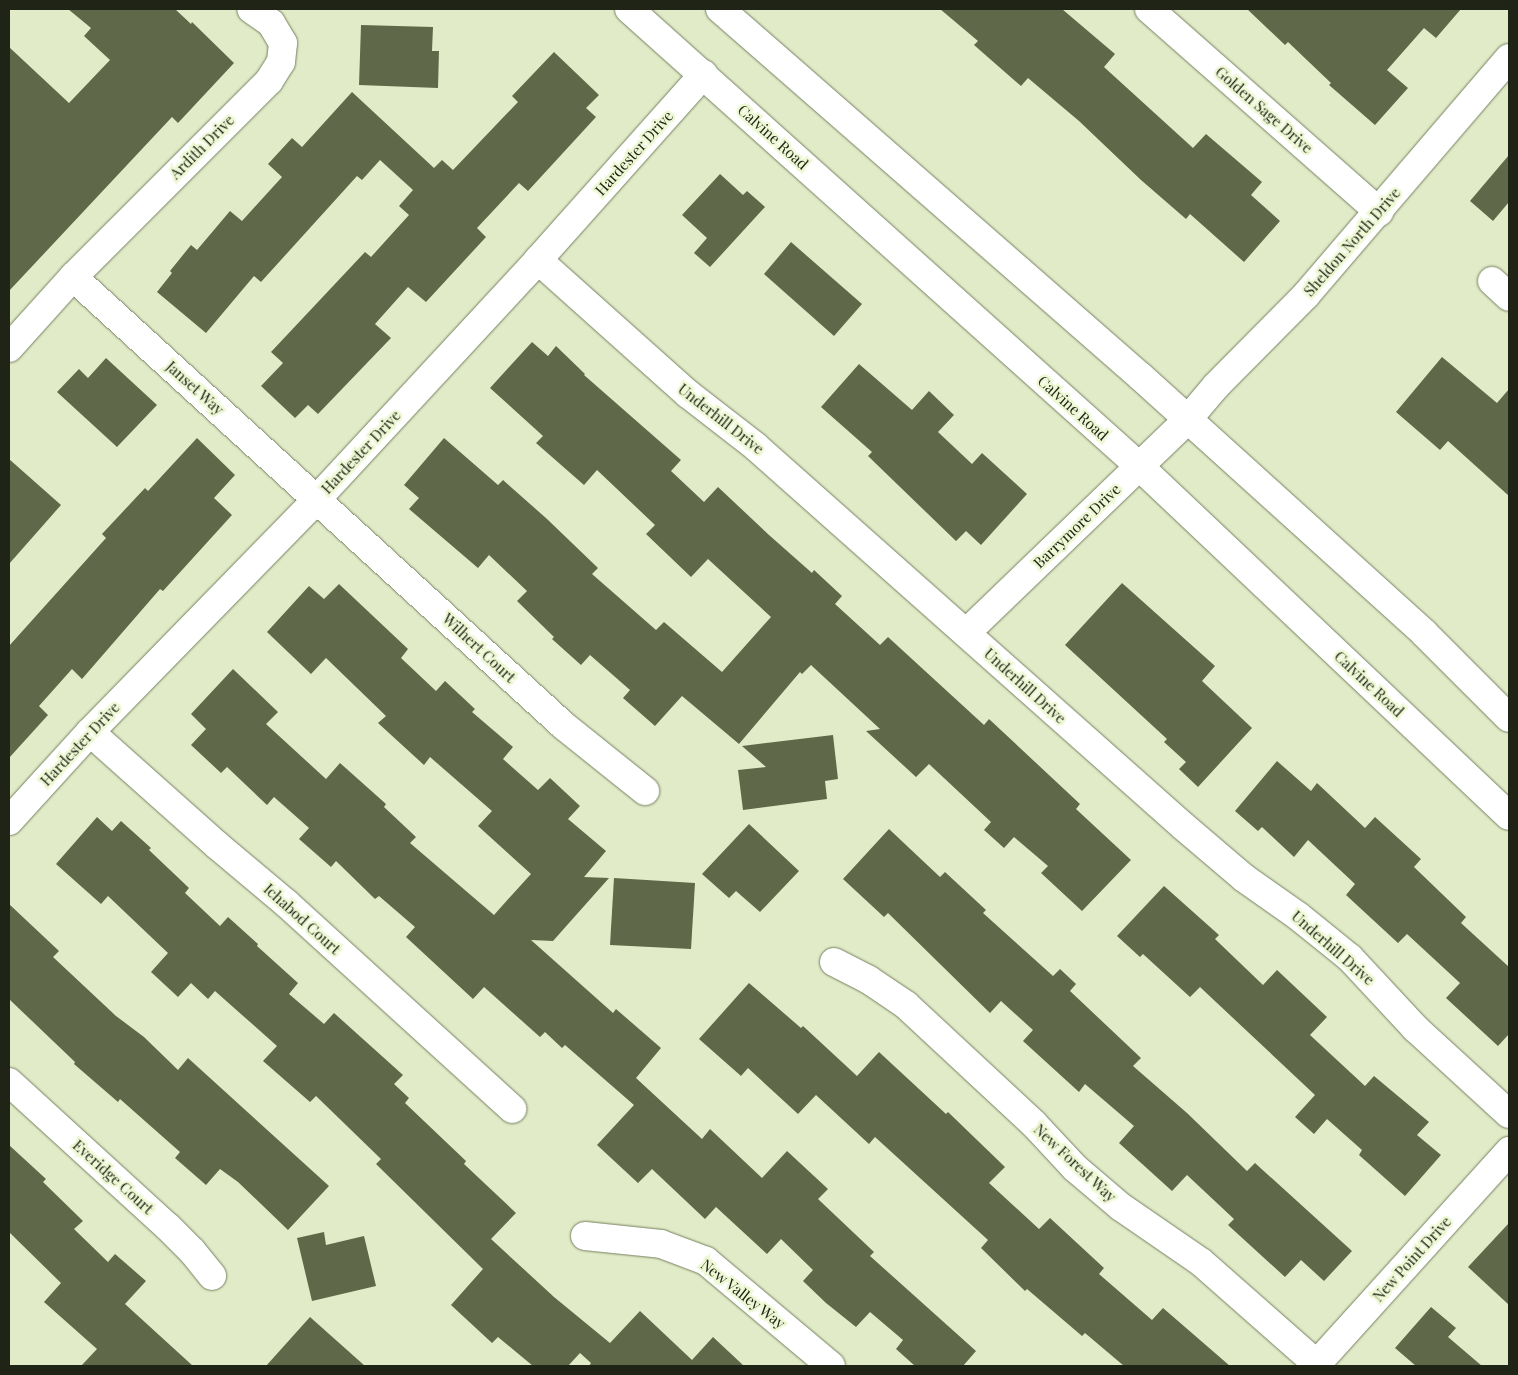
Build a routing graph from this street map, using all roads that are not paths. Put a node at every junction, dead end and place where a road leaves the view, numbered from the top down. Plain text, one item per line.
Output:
1 (251, 9) edge
2 (628, 9) edge
3 (720, 9) edge
4 (1148, 9) edge
5 (1509, 58) edge
6 (704, 74) junction
7 (1380, 212) junction
8 (538, 260) junction
9 (73, 277) junction
10 (9, 348) edge
11 (1188, 419) junction
12 (1138, 466) junction
13 (317, 499) junction
14 (966, 633) junction
15 (1509, 718) edge
16 (90, 732) junction
17 (645, 791) dead end
18 (1509, 816) edge
19 (9, 821) edge
20 (834, 962) dead end
21 (9, 1082) edge
22 (512, 1108) dead end
23 (1509, 1114) edge
24 (1509, 1151) edge
25 (585, 1236) dead end
26 (212, 1276) dead end
27 (831, 1366) edge
28 (1316, 1366) edge

1 - 9 street, Ardith Drive
2 - 6 street, Calvine Road
3 - 11 street
4 - 7 street, Golden Sage Drive
5 - 7 street, Sheldon North Drive
6 - 8 street, Hardester Drive
6 - 12 street, Calvine Road
7 - 11 street, Sheldon North Drive
8 - 13 street, Hardester Drive
8 - 14 street, Underhill Drive
9 - 10 street, Ardith Drive
9 - 13 street, Janset Way
11 - 12 street, Barrymore Drive
11 - 15 street
12 - 14 street, Barrymore Drive
12 - 18 street, Calvine Road
13 - 16 street, Hardester Drive
13 - 17 street, Wilhert Court
14 - 23 street, Underhill Drive
16 - 19 street, Hardester Drive
16 - 22 street, Ichabod Court
20 - 28 street, New Forest Way
21 - 26 street, Everidge Court
24 - 28 street, New Point Drive
25 - 27 street, New Valley Way

